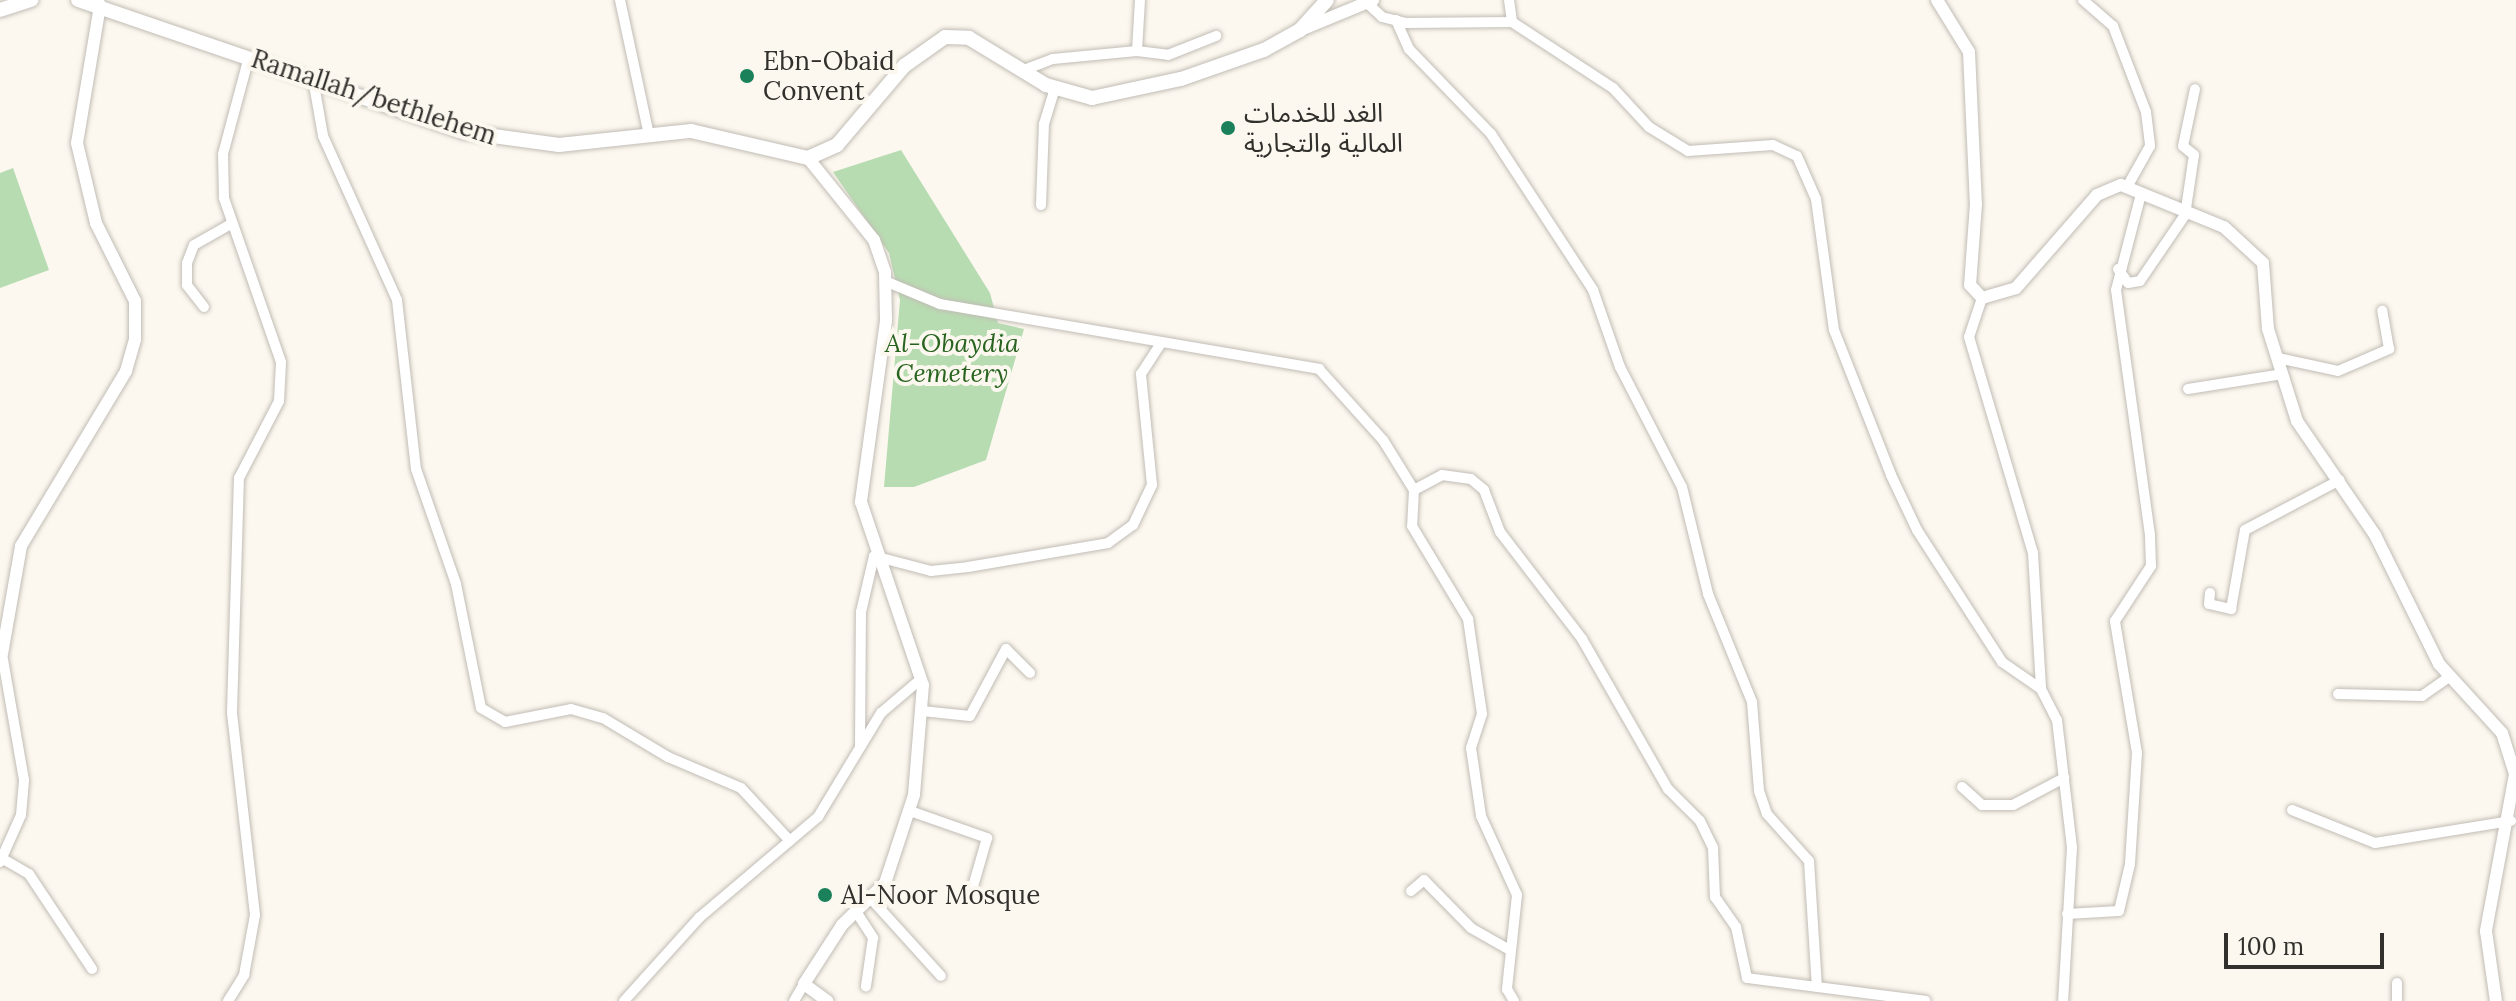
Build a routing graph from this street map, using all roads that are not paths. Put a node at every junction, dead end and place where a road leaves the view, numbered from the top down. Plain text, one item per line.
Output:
1 (31, 0) edge
2 (79, 0) edge
3 (620, 0) edge
4 (1140, 0) edge
5 (1327, 0) edge
6 (1509, 0) edge
7 (1937, 0) edge
8 (2083, 0) edge
9 (1367, 1) edge
10 (100, 5) junction
11 (0, 10) edge
12 (1396, 20) junction
13 (1512, 22) junction
14 (1300, 30) junction
15 (1216, 36) dead end
16 (1137, 51) junction
17 (249, 57) junction
18 (1024, 70) junction
19 (313, 79) junction
20 (1055, 89) junction
21 (2195, 89) dead end
22 (649, 135) junction
23 (808, 158) junction
24 (2127, 187) junction
25 (2141, 194) junction
26 (1041, 205) dead end
27 (2185, 215) junction
28 (231, 224) junction
29 (2118, 269) junction
30 (885, 281) junction
31 (1982, 298) junction
32 (204, 307) dead end
33 (2382, 311) dead end
34 (1162, 342) junction
35 (2278, 358) junction
36 (2283, 374) junction
37 (2188, 389) dead end
38 (2340, 480) junction
39 (1414, 490) junction
40 (874, 556) junction
41 (2210, 593) dead end
42 (1, 657) edge
43 (1030, 673) dead end
44 (2451, 676) junction
45 (921, 679) junction
46 (2041, 689) junction
47 (2338, 694) dead end
48 (922, 711) junction
49 (860, 747) junction
50 (2515, 775) edge
51 (2064, 778) junction
52 (1962, 787) dead end
53 (2292, 810) dead end
54 (910, 811) junction
55 (2511, 821) junction
56 (790, 841) junction
57 (2, 861) edge
58 (1411, 891) dead end
59 (970, 897) dead end
60 (873, 901) junction
61 (857, 913) junction
62 (2067, 914) junction
63 (1508, 949) junction
64 (92, 969) dead end
65 (941, 976) dead end
66 (2397, 983) dead end
67 (804, 984) junction
68 (866, 986) dead end
69 (1817, 987) junction
70 (228, 1001) edge
71 (624, 1001) edge
72 (794, 1001) edge
73 (827, 1001) edge
74 (1514, 1001) edge
75 (1926, 1001) edge
76 (2063, 1001) edge
77 (2397, 1001) edge
78 (2496, 1001) edge

1 - 11 main road
2 - 10 main road, Ramallah/bethlehem
3 - 22 street
4 - 16 street
5 - 14 main road
6 - 13 street
7 - 31 street
8 - 24 street
9 - 12 street
9 - 14 street
10 - 17 main road, Ramallah/bethlehem
10 - 42 street
12 - 13 street
12 - 69 street
13 - 46 street
14 - 20 main road
15 - 16 street
16 - 18 street
17 - 19 main road, Ramallah/bethlehem
17 - 28 street
18 - 20 main road
18 - 23 main road
19 - 22 main road, Ramallah/bethlehem
19 - 56 street
20 - 26 street
21 - 27 street
22 - 23 main road, Ramallah/bethlehem
23 - 30 street
24 - 25 street
24 - 31 street
25 - 27 street
25 - 29 street
27 - 29 street
27 - 35 street
28 - 32 street
28 - 70 street
29 - 62 street
30 - 34 street
30 - 40 street
31 - 46 street
33 - 35 street
34 - 39 street
34 - 40 street
35 - 36 street
36 - 37 street
36 - 38 street
38 - 41 street
38 - 44 street
39 - 63 street
39 - 69 street
40 - 45 street
40 - 49 street
42 - 57 street
43 - 48 street
44 - 47 street
44 - 50 street
45 - 48 street
45 - 49 street
46 - 51 street
48 - 54 street
49 - 56 street
50 - 55 street
51 - 52 street
51 - 62 street
53 - 55 street
54 - 59 street
54 - 60 street
55 - 78 street
56 - 71 street
57 - 64 street
58 - 63 street
60 - 61 street
60 - 65 street
61 - 67 street
61 - 68 street
62 - 76 street
63 - 74 street
66 - 77 street
67 - 72 street
67 - 73 street
69 - 75 street

